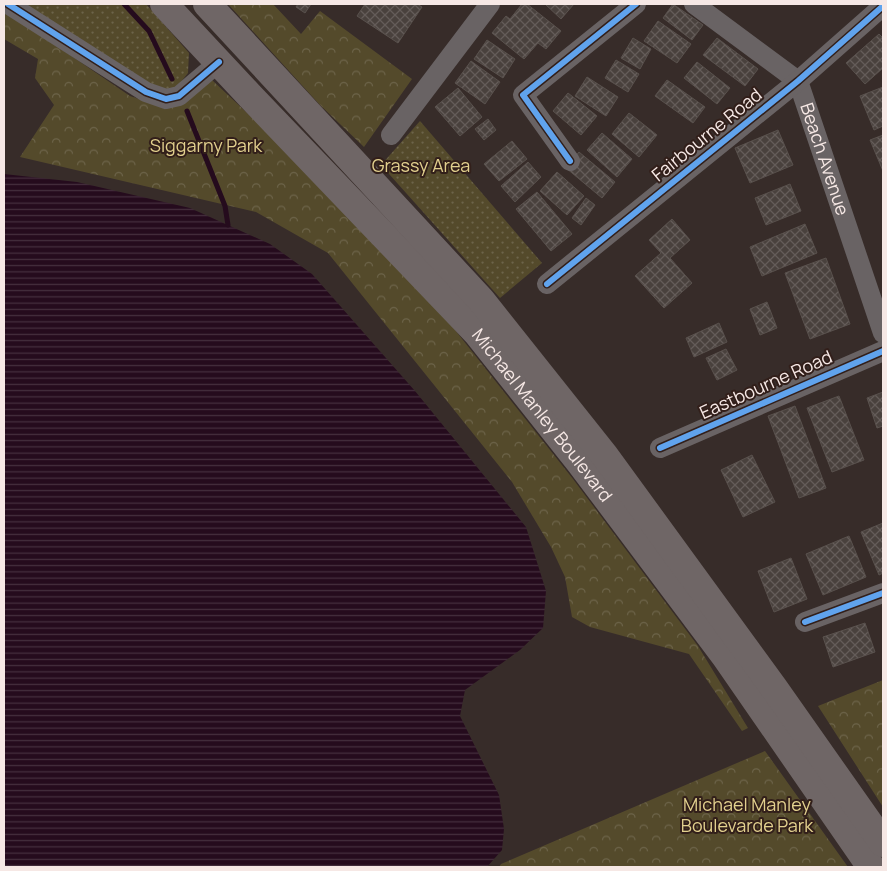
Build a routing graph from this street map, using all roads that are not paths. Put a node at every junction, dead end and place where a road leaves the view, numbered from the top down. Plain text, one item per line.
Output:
1 (8, 4) edge
2 (164, 4) edge
3 (206, 4) edge
4 (490, 4) edge
5 (636, 4) edge
6 (694, 4) edge
7 (883, 6) edge
8 (219, 62) junction
9 (798, 81) junction
10 (391, 135) dead end
11 (570, 161) dead end
12 (547, 284) dead end
13 (883, 333) edge
14 (883, 351) edge
15 (660, 448) dead end
16 (883, 592) edge
17 (805, 622) dead end
18 (883, 843) edge
19 (871, 867) edge

1 - 8 street
2 - 8 highway, Michael Manley Boulevard
3 - 18 highway, Michael Manley Boulevard
4 - 10 street
5 - 11 street
6 - 9 street, Beach Avenue
7 - 9 street, Fairbourne Road
8 - 19 highway, Michael Manley Boulevard
9 - 12 street, Fairbourne Road
9 - 13 street, Beach Avenue
14 - 15 street, Eastbourne Road
16 - 17 street

